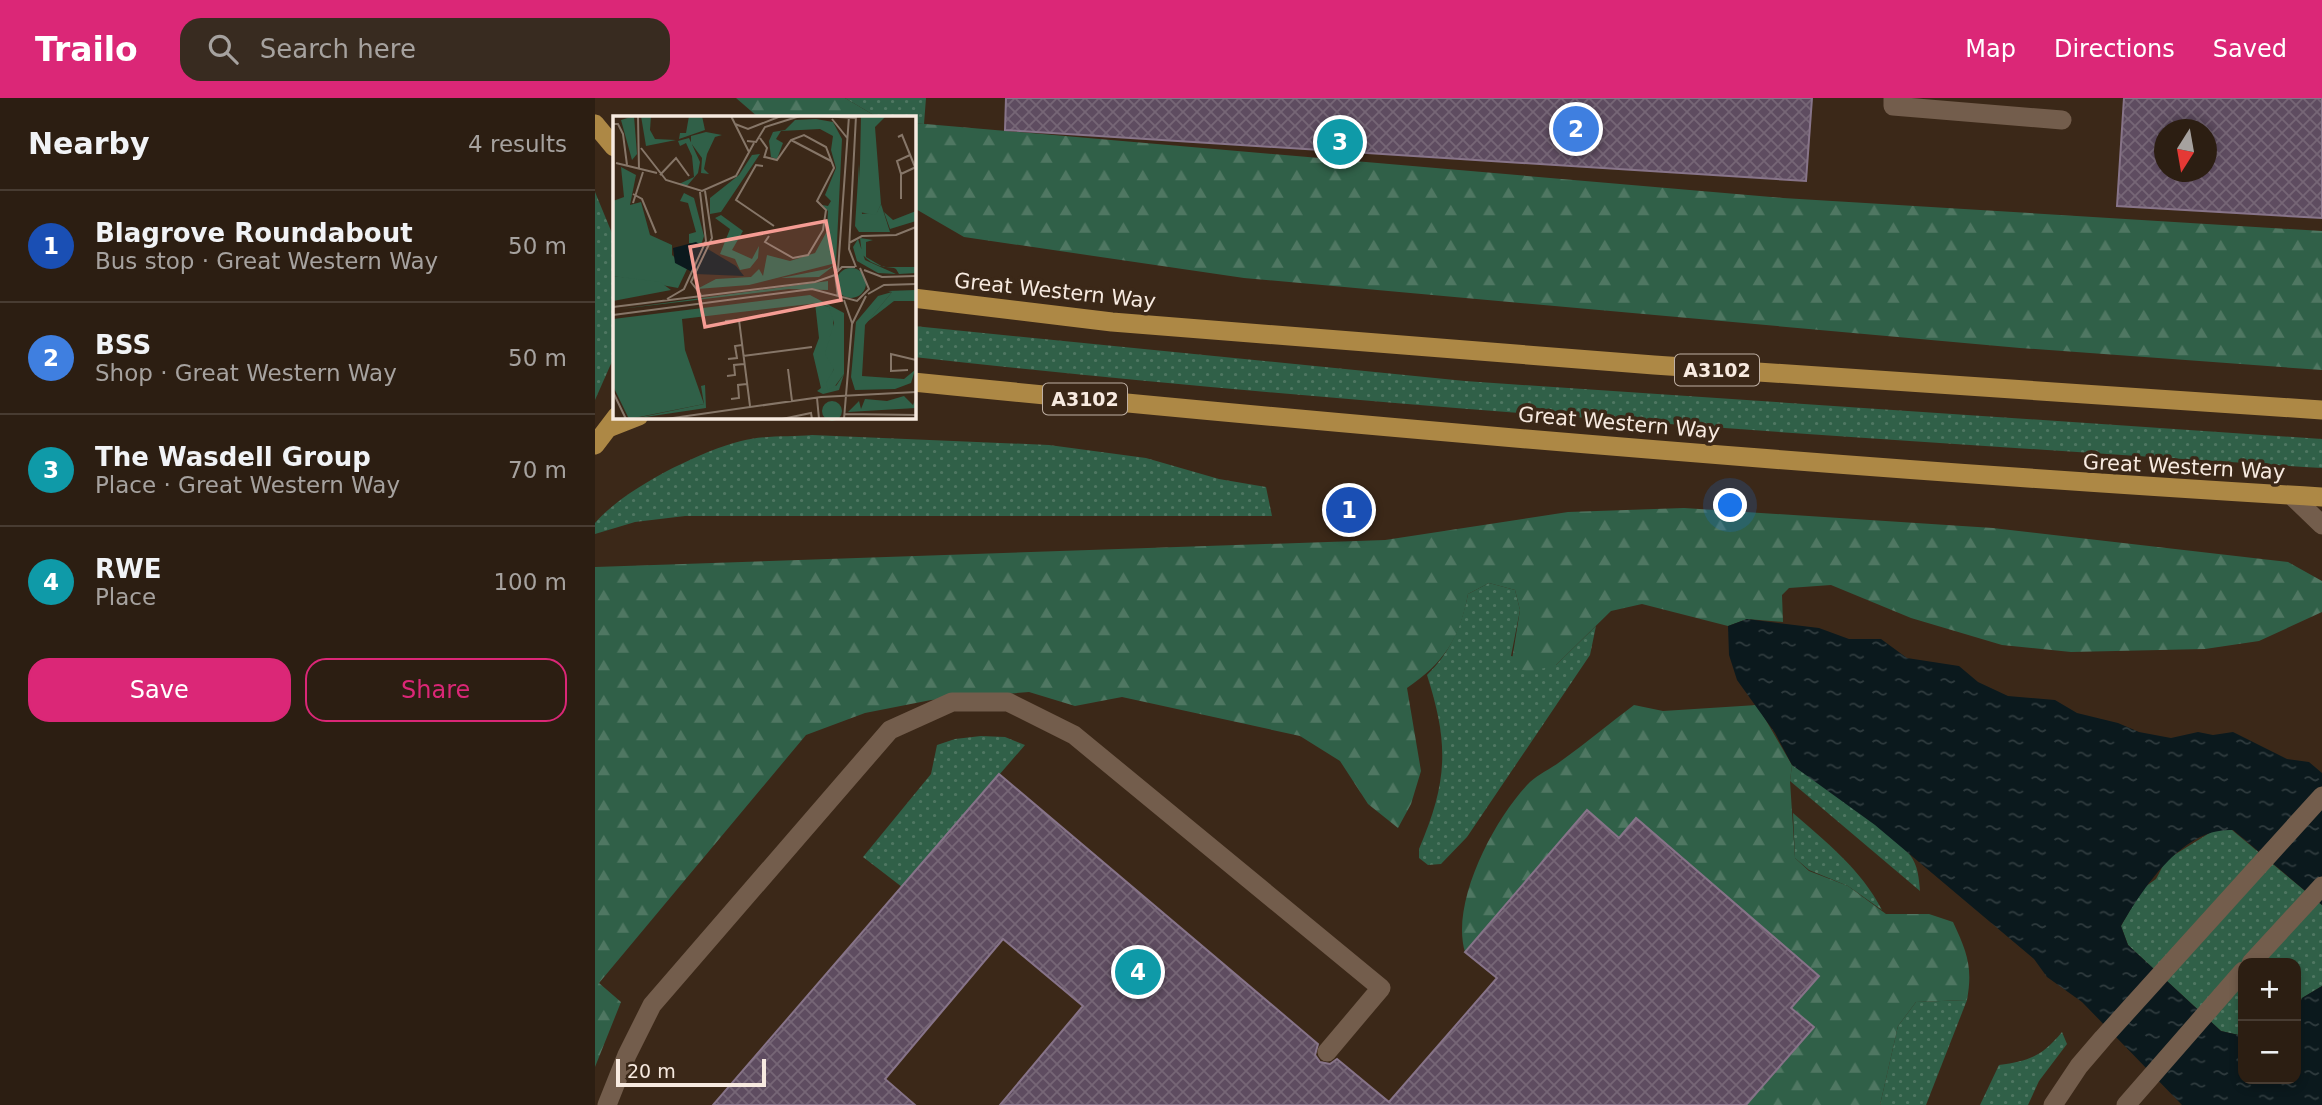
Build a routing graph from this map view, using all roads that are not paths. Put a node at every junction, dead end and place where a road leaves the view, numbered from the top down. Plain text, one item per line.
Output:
1 (1893, 98) edge
2 (2062, 120) dead end
3 (603, 129) edge
4 (613, 145) edge
5 (915, 298) edge
6 (915, 382) edge
7 (2322, 410) edge
8 (614, 422) edge
9 (595, 445) edge
10 (2292, 496) junction
11 (2322, 497) edge
12 (2322, 525) edge
13 (2322, 796) edge
14 (2322, 886) edge
15 (2256, 958) edge
16 (2238, 977) edge
17 (1327, 1052) dead end
18 (607, 1105) edge
19 (2053, 1105) edge
20 (2126, 1105) edge

1 - 2 lane
3 - 4 main road
5 - 7 main road, Great Western Way / A3102
6 - 10 main road, Great Western Way / A3102
8 - 9 main road
10 - 11 main road, Great Western Way / A3102
10 - 12 lane
13 - 19 lane
14 - 15 lane
16 - 20 lane
17 - 18 lane

